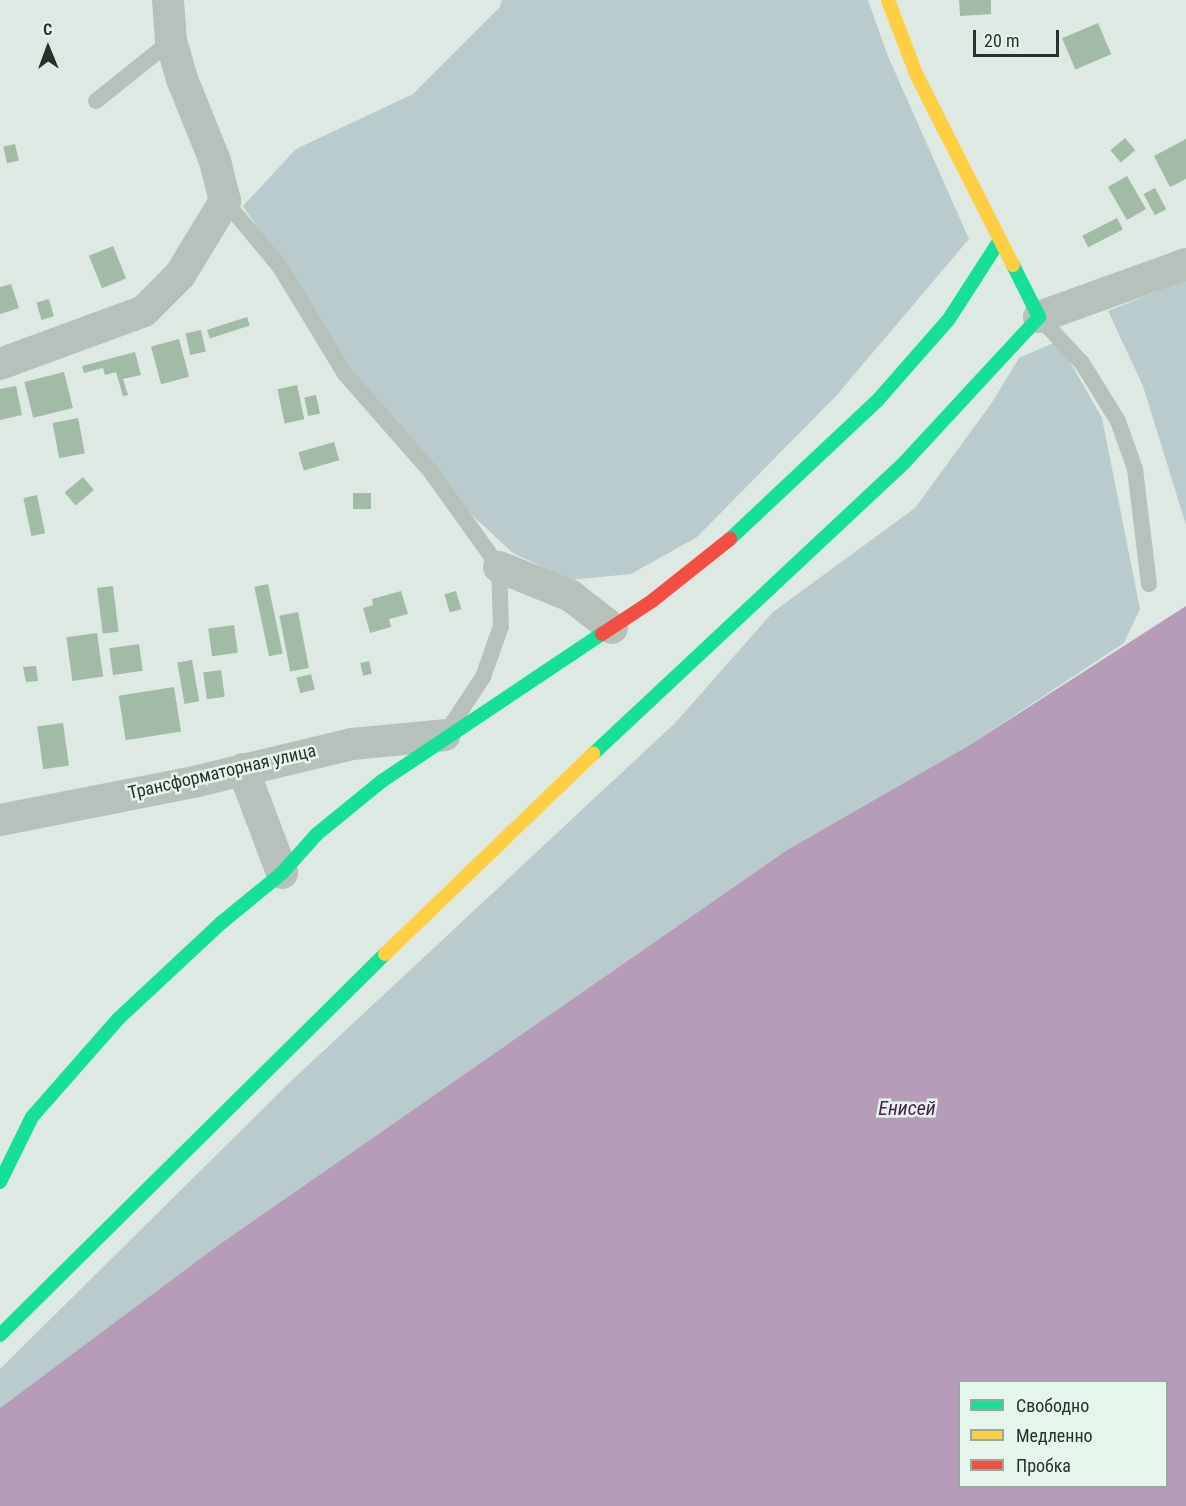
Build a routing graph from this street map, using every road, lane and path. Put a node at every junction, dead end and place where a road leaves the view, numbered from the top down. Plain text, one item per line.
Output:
1 (168, 0) edge
2 (888, 0) edge
3 (171, 41) junction
4 (96, 101) dead end
5 (225, 201) junction
6 (1000, 240) junction
7 (1186, 264) edge
8 (1039, 317) junction
9 (0, 364) edge
10 (499, 567) junction
11 (1149, 584) dead end
12 (612, 628) junction
13 (446, 735) junction
14 (243, 769) junction
15 (0, 820) edge
16 (282, 873) junction
17 (0, 1182) edge
18 (0, 1335) edge

1 - 3 street
2 - 6 street
3 - 4 lane
3 - 5 street
5 - 9 street
5 - 10 lane
6 - 8 street
6 - 12 street
7 - 8 street
8 - 11 lane
8 - 18 street
10 - 12 street
10 - 13 lane
12 - 13 street
13 - 14 street, Трансформаторная улица
13 - 16 street
14 - 15 street, Трансформаторная улица
14 - 16 street
16 - 17 street

